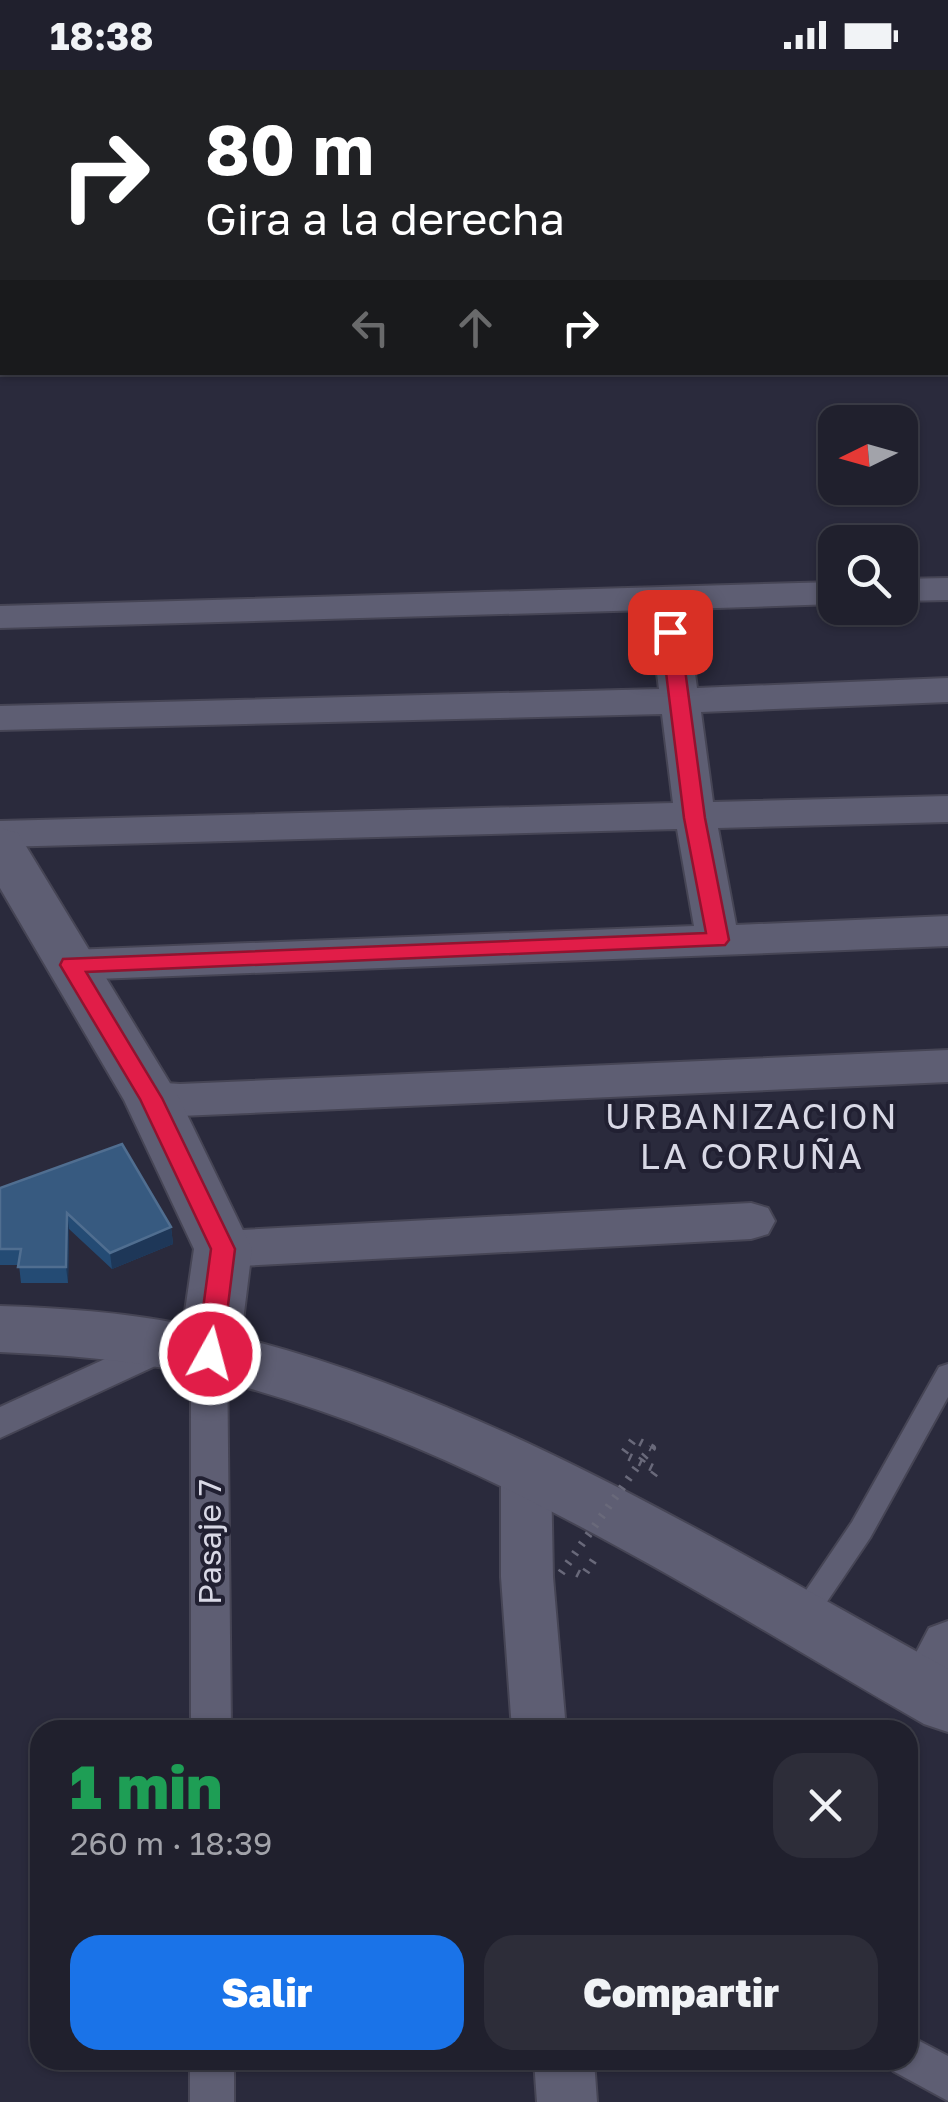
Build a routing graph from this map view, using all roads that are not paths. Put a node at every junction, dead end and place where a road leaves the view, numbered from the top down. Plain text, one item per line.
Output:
1 (948, 589) edge
2 (918, 590) edge
3 (818, 593) edge
4 (666, 598) junction
5 (0, 617) edge
6 (948, 690) edge
7 (680, 702) junction
8 (0, 718) edge
9 (948, 809) edge
10 (695, 818) junction
11 (0, 834) edge
12 (0, 845) edge
13 (948, 931) edge
14 (718, 940) junction
15 (71, 965) junction
16 (948, 1066) edge
17 (151, 1098) junction
18 (751, 1221) dead end
19 (223, 1249) junction
20 (0, 1329) edge
21 (188, 1350) junction
22 (948, 1374) edge
23 (0, 1424) edge
24 (526, 1470) junction
25 (801, 1618) junction
26 (940, 1679) edge
27 (209, 1720) edge
28 (538, 1720) edge
29 (918, 2062) edge
30 (212, 2070) edge
31 (565, 2070) edge
32 (948, 2080) edge
33 (212, 2102) edge
34 (568, 2102) edge

1 - 2 street
3 - 4 street
4 - 5 street
4 - 7 street
6 - 7 street
7 - 8 street
7 - 10 street
9 - 10 street
10 - 11 street
10 - 14 street
12 - 15 main road
13 - 14 street
14 - 15 street
15 - 17 main road
16 - 17 street
17 - 19 main road
18 - 19 street
19 - 21 main road
20 - 21 main road
21 - 23 street
21 - 24 main road
21 - 27 street, Pasaje 7
22 - 25 lane
24 - 25 main road
24 - 28 street
25 - 26 main road
29 - 32 street
30 - 33 street
31 - 34 street

